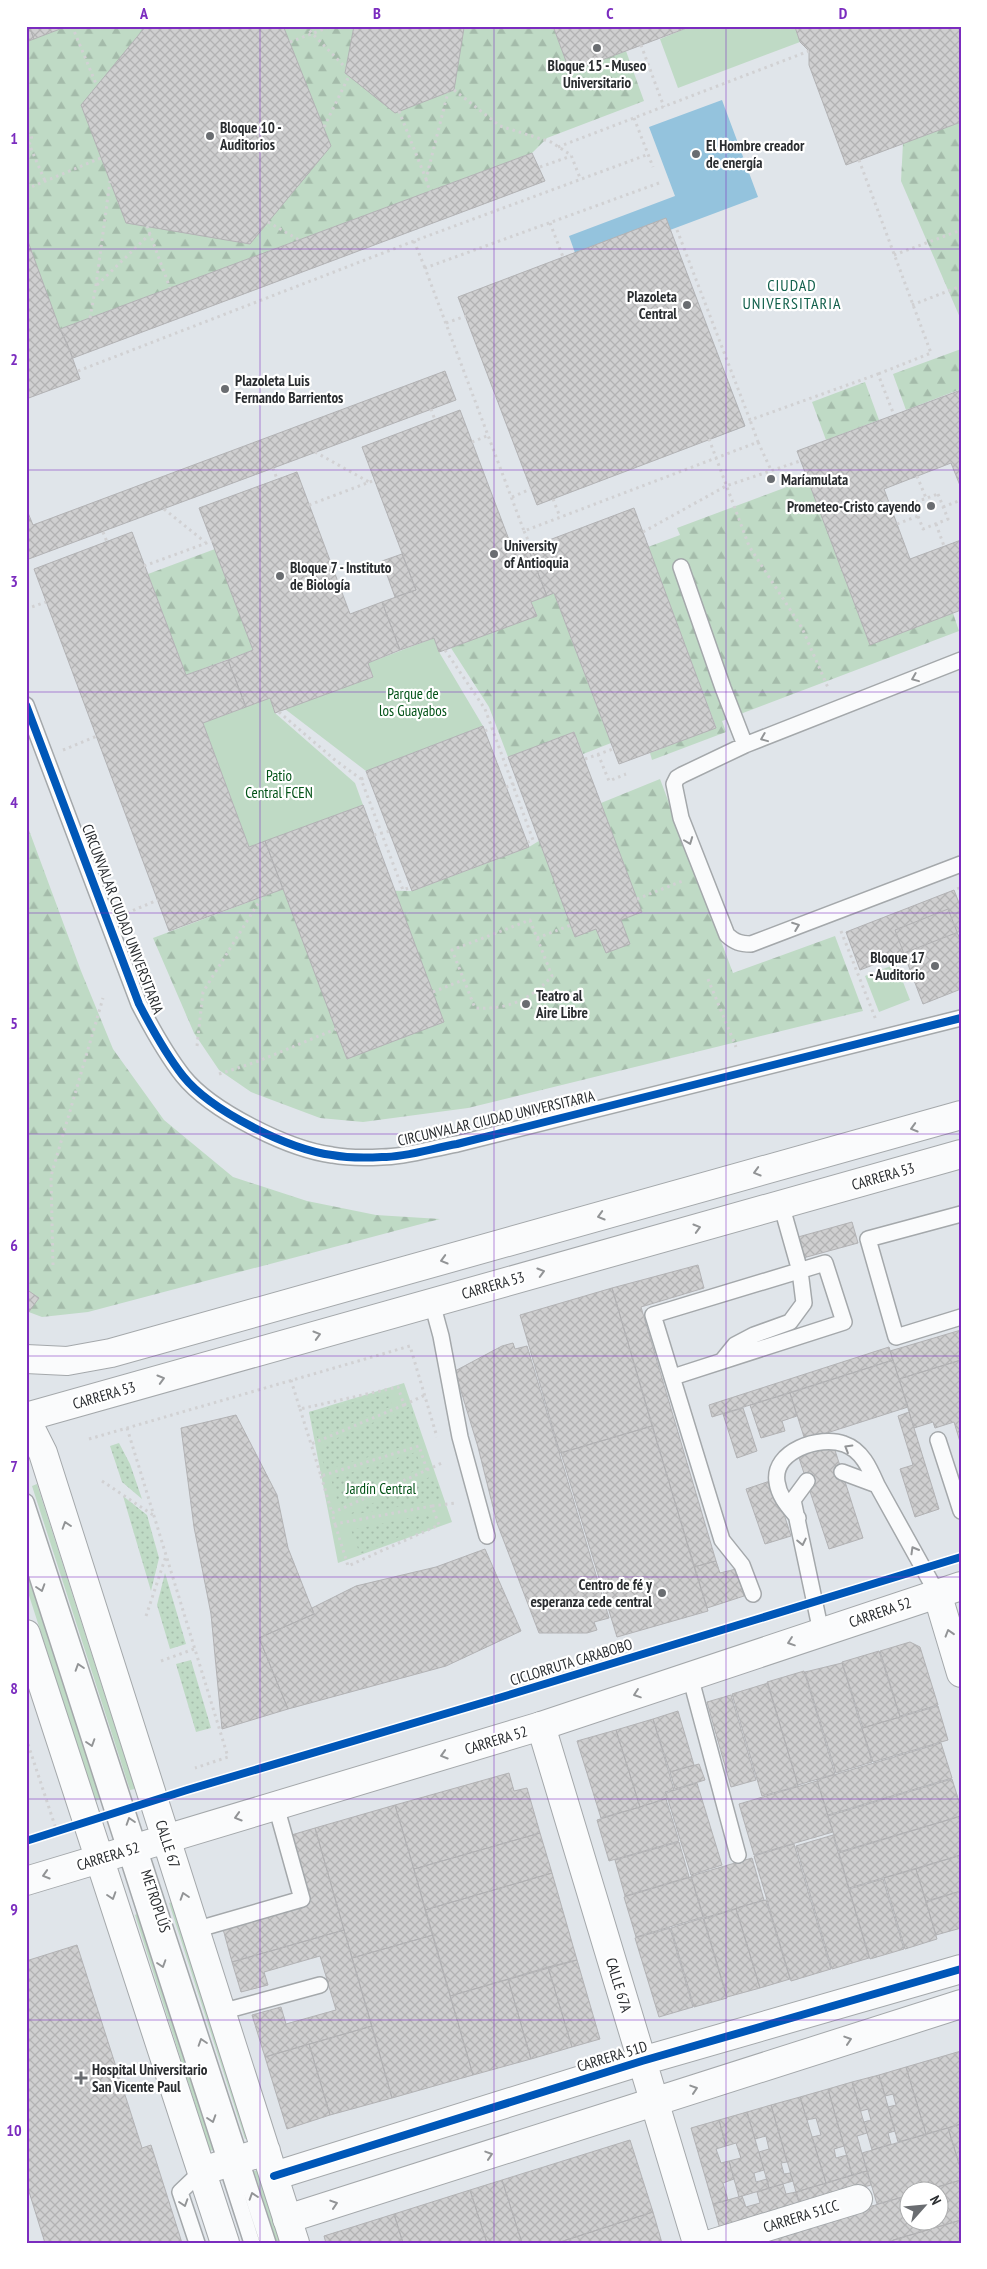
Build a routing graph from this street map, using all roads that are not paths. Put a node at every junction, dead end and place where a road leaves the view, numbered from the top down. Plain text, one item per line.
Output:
1 (681, 567) dead end
2 (961, 660) edge
3 (26, 704) edge
4 (745, 745) junction
5 (961, 864) edge
6 (961, 1018) edge
7 (961, 1115) edge
8 (961, 1154) edge
9 (781, 1204) junction
10 (961, 1214) edge
11 (800, 1271) junction
12 (432, 1303) junction
13 (961, 1317) edge
14 (26, 1359) edge
15 (721, 1361) junction
16 (674, 1377) junction
17 (26, 1418) edge
18 (938, 1440) dead end
19 (842, 1472) dead end
20 (807, 1481) dead end
21 (877, 1485) junction
22 (26, 1502) edge
23 (961, 1511) edge
24 (798, 1518) junction
25 (487, 1536) dead end
26 (26, 1542) edge
27 (949, 1589) edge
28 (753, 1594) dead end
29 (822, 1632) junction
30 (26, 1634) edge
31 (961, 1672) edge
32 (690, 1676) junction
33 (541, 1726) junction
34 (276, 1806) junction
35 (166, 1838) junction
36 (132, 1848) junction
37 (738, 1855) dead end
38 (100, 1858) junction
39 (26, 1881) edge
40 (195, 1930) junction
41 (961, 1970) edge
42 (320, 1984) dead end
43 (961, 2004) edge
44 (221, 2012) junction
45 (642, 2061) junction
46 (654, 2102) junction
47 (242, 2164) junction
48 (858, 2199) dead end
49 (291, 2231) edge
50 (197, 2243) edge
51 (225, 2243) edge
52 (252, 2243) edge
53 (268, 2243) edge
54 (697, 2243) edge
55 (714, 2243) edge

1 - 4 lane
2 -> 4 lane
3 - 6 lane, CIRCUNVALAR CIUDAD UNIVERSITARIA
4 -> 5 lane
7 -> 14 main road
8 - 9 main road, CARRERA 53
9 - 11 lane
12 -> 9 main road, CARRERA 53
10 - 13 lane
11 - 15 lane
11 - 15 lane
11 - 16 lane
17 -> 12 main road, CARRERA 53
12 - 25 lane
15 - 16 lane
16 - 28 lane
35 -> 17 main road, CALLE 67
18 - 23 lane
19 - 21 lane
20 - 24 lane
21 -> 24 lane
27 -> 21 lane
36 -> 22 lane, METROPLÚS
24 -> 29 lane
26 -> 36 lane, METROPLÚS
27 - 29 main road, CARRERA 52
31 -> 27 main road
29 -> 32 main road, CARRERA 52
30 - 38 main road, CALLE 67
32 -> 33 main road, CARRERA 52
32 - 37 lane
33 -> 34 main road, CARRERA 52
33 - 45 main road, CALLE 67A
34 -> 35 main road, CARRERA 52
34 - 40 lane
35 - 36 main road, CARRERA 52
40 -> 35 main road, CALLE 67
36 - 38 main road, CARRERA 52
36 - 47 lane, METROPLÚS
38 -> 39 main road, CARRERA 52
38 -> 47 main road, CALLE 67
40 - 44 main road, CALLE 67
41 - 45 main road, CARRERA 51D
42 - 44 lane
46 -> 43 main road
44 - 47 main road, CALLE 67
45 - 46 main road, CALLE 67A
45 - 47 main road, CARRERA 51D
49 -> 46 main road
46 - 54 main road, CALLE 67A
47 - 49 main road, CALLE 67
47 -> 50 lane
47 - 51 main road, CALLE 67
47 - 52 lane, METROPLÚS
53 -> 47 lane, METROPLÚS
48 - 55 main road, CARRERA 51CC

